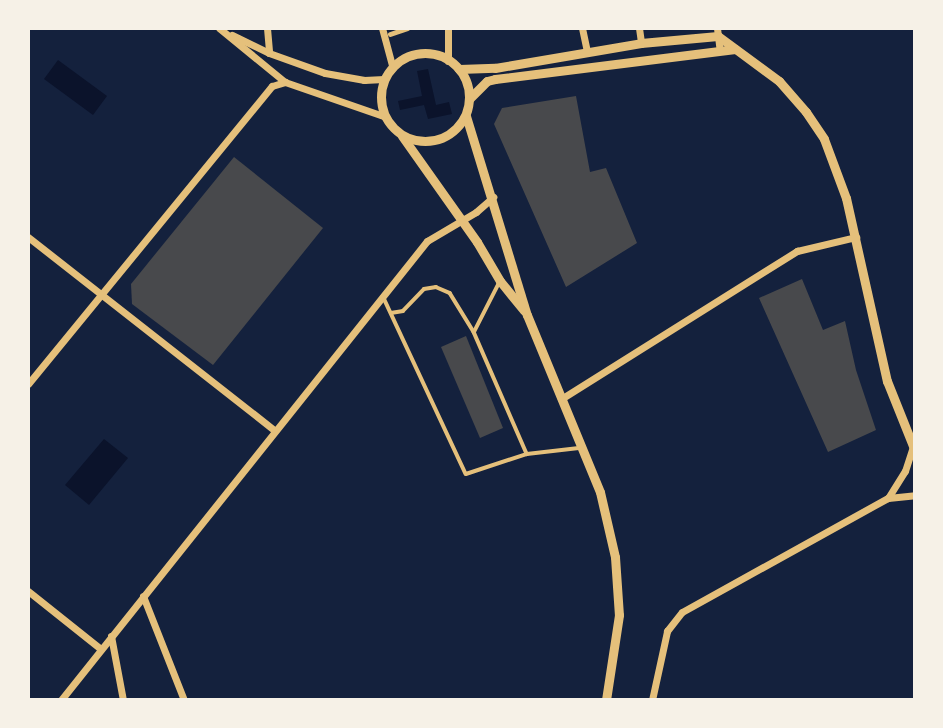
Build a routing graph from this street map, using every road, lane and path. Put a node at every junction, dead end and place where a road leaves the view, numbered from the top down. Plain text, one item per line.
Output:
1 (220, 28) edge
2 (267, 28) edge
3 (382, 28) edge
4 (407, 28) edge
5 (449, 28) edge
6 (582, 28) edge
7 (639, 28) edge
8 (717, 32) edge
9 (390, 34) dead end
10 (641, 43) junction
11 (735, 49) junction
12 (720, 51) junction
13 (587, 52) junction
14 (269, 53) junction
15 (448, 61) junction
16 (392, 65) junction
17 (459, 69) junction
18 (384, 79) junction
19 (285, 82) junction
20 (470, 98) junction
21 (466, 116) junction
22 (386, 117) junction
23 (401, 135) junction
24 (493, 197) junction
25 (460, 220) junction
26 (28, 237) edge
27 (856, 237) junction
28 (500, 281) junction
29 (100, 293) junction
30 (383, 296) junction
31 (391, 313) junction
32 (527, 315) junction
33 (474, 332) junction
34 (28, 384) edge
35 (561, 399) junction
36 (274, 430) junction
37 (582, 448) junction
38 (914, 449) edge
39 (527, 454) junction
40 (915, 459) edge
41 (915, 495) edge
42 (888, 498) junction
43 (28, 591) edge
44 (143, 596) junction
45 (111, 636) junction
46 (101, 649) junction
47 (61, 700) edge
48 (123, 700) edge
49 (184, 700) edge
50 (606, 700) edge
51 (652, 700) edge

1 - 14 street
1 - 19 street
2 - 14 street
3 - 16 street
4 - 9 street
5 - 15 street
6 - 13 street
7 - 10 street
8 - 10 street
8 - 11 street
8 - 12 street
10 - 13 street
11 - 12 street
11 - 27 street
12 - 20 street
13 - 17 street
14 - 18 street
15 - 16 street
15 - 17 street
16 - 18 street
17 - 20 street
18 - 22 street
19 - 22 street
19 - 29 street
20 - 21 street
21 - 23 street
21 - 24 street
22 - 23 street
23 - 25 street
24 - 25 street
24 - 32 street
25 - 28 street
25 - 30 street
26 - 29 street
27 - 35 street
27 - 38 street
28 - 32 street
28 - 33 lane
29 - 34 street
29 - 36 street
30 - 31 lane
30 - 36 street
31 - 33 lane
31 - 39 lane
32 - 35 street
33 - 39 lane
35 - 37 street
36 - 44 street
37 - 39 lane
37 - 50 street
38 - 40 street
38 - 42 street
41 - 42 street
42 - 51 street
43 - 46 street
44 - 45 street
44 - 49 street
45 - 46 street
45 - 48 street
46 - 47 street

